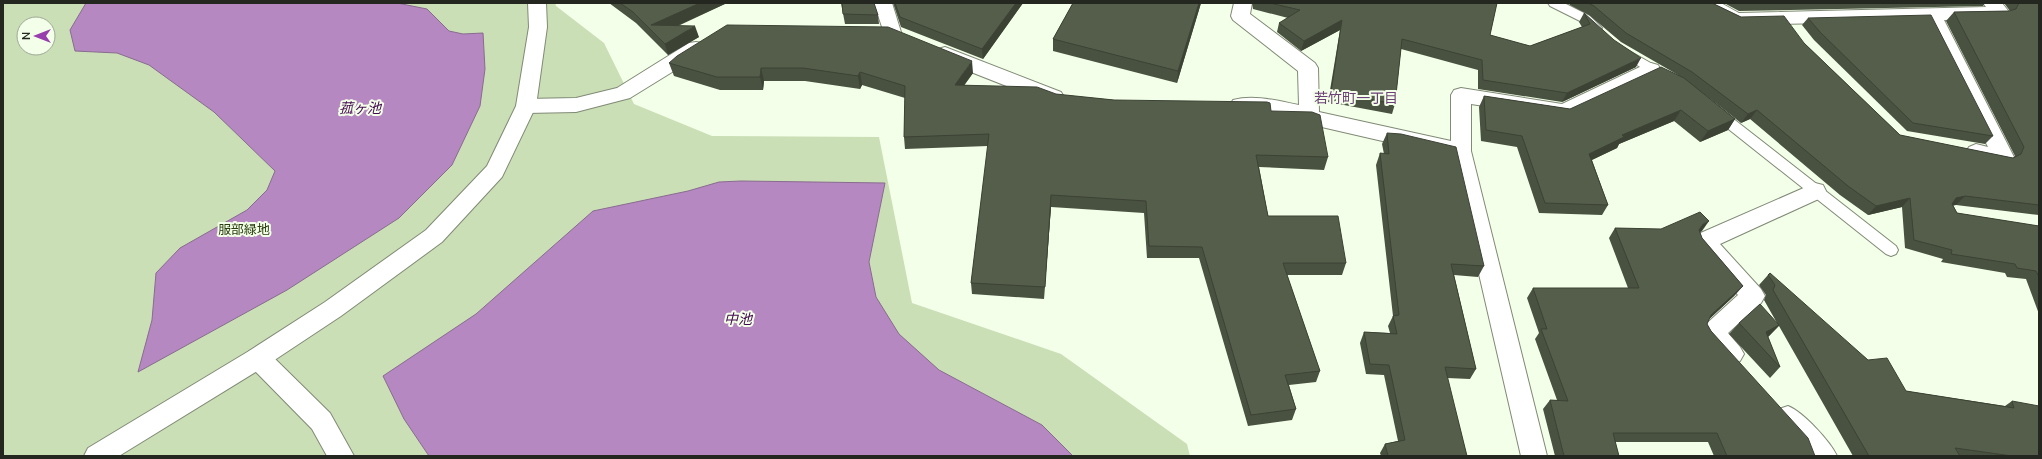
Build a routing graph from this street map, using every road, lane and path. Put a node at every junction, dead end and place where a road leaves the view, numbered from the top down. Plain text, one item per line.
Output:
1 (537, 3) edge
2 (883, 3) edge
3 (1243, 3) edge
4 (1554, 3) edge
5 (1706, 3) edge
6 (1992, 3) edge
7 (1859, 10) edge
8 (1932, 14) junction
9 (1784, 18) junction
10 (891, 34) edge
11 (1603, 35) edge
12 (1797, 35) edge
13 (713, 38) edge
14 (1614, 45) edge
15 (929, 47) edge
16 (1651, 70) junction
17 (1670, 79) edge
18 (1070, 100) edge
19 (1706, 104) edge
20 (1220, 105) edge
21 (526, 106) junction
22 (1309, 114) junction
23 (1959, 149) edge
24 (1461, 151) junction
25 (1816, 191) junction
26 (1891, 250) dead end
27 (258, 358) junction
28 (1744, 368) edge
29 (1776, 403) edge
30 (96, 456) edge
31 (341, 456) edge
32 (1534, 456) edge
33 (1824, 456) edge

1 - 21 street
2 - 10 street
3 - 22 street
4 - 11 lane
5 - 9 street
6 - 8 street
7 - 8 street
7 - 9 street
8 - 23 street
9 - 12 street
13 - 21 street
14 - 16 lane
15 - 18 street
16 - 17 lane
16 - 24 street
19 - 25 lane
20 - 22 street
21 - 27 street
22 - 24 street
24 - 32 street
25 - 26 lane
25 - 28 street
27 - 30 street
27 - 31 street
29 - 33 street

